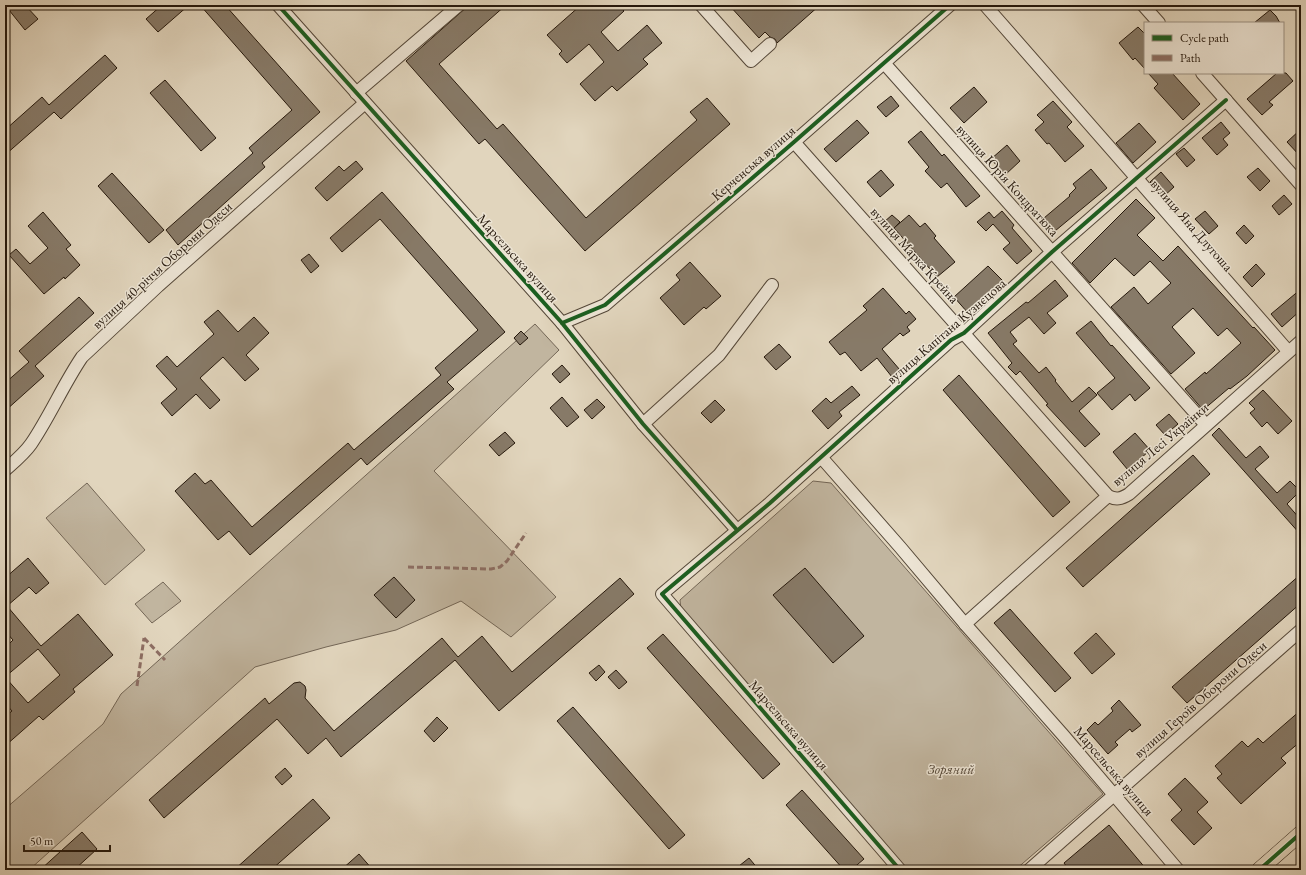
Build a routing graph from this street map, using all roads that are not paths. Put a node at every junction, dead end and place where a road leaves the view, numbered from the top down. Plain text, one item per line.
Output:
1 (278, 5) edge
2 (459, 5) edge
3 (701, 5) edge
4 (950, 5) edge
5 (984, 5) edge
6 (1143, 5) edge
7 (1158, 22) edge
8 (770, 44) dead end
9 (884, 63) junction
10 (1203, 74) edge
11 (356, 93) junction
12 (1226, 100) junction
13 (365, 103) junction
14 (794, 142) junction
15 (1136, 179) junction
16 (1301, 185) edge
17 (1052, 252) junction
18 (772, 285) dead end
19 (562, 323) junction
20 (964, 333) junction
21 (1301, 341) edge
22 (1288, 352) junction
23 (643, 424) junction
24 (1206, 425) junction
25 (821, 457) junction
26 (5, 470) edge
27 (1108, 496) junction
28 (737, 530) junction
29 (662, 594) joint
30 (965, 624) junction
31 (1301, 630) edge
32 (1114, 795) junction
33 (1301, 833) edge
34 (900, 870) edge
35 (1029, 870) edge
36 (1178, 870) edge
37 (1259, 870) edge

1 - 11 street, Марсельська вулиця
2 - 11 street
3 - 8 street
4 - 9 street, Керченська вулиця
5 - 15 street, вулиця Яна Длугоша
6 - 7 street
9 - 14 street, Керченська вулиця
9 - 17 street, вулиця Юрія Кондратюка
10 - 12 street
11 - 13 street, Марсельська вулиця
12 - 15 street, вулиця Капітана Кузнєцова
12 - 16 street
13 - 19 street, Марсельська вулиця
13 - 26 street, вулиця 40-річчя Оборони Одеси
14 - 19 street, Керченська вулиця
14 - 20 street, вулиця Марка Крейна
15 - 17 street, вулиця Капітана Кузнєцова
15 - 22 street, вулиця Яна Длугоша
17 - 20 street, вулиця Капітана Кузнєцова
17 - 24 street, вулиця Юрія Кондратюка
18 - 23 street
19 - 23 street, Марсельська вулиця
20 - 25 street, вулиця Капітана Кузнєцова
20 - 27 street, вулиця Марка Крейна
21 - 22 street, вулиця Лесі Українки
22 - 24 street, вулиця Лесі Українки
23 - 28 street, Марсельська вулиця
24 - 27 street, вулиця Лесі Українки
25 - 28 street, вулиця Капітана Кузнєцова
25 - 30 street, Марсельська вулиця
27 - 30 street, вулиця Лесі Українки
28 - 29 street, вулиця Капітана Кузнєцова
29 - 34 street, Марсельська вулиця
30 - 32 street, Марсельська вулиця
31 - 32 street, вулиця Героїв Оборони Одеси
32 - 35 street, вулиця Героїв Оборони Одеси
32 - 36 street, Марсельська вулиця
33 - 37 main road

